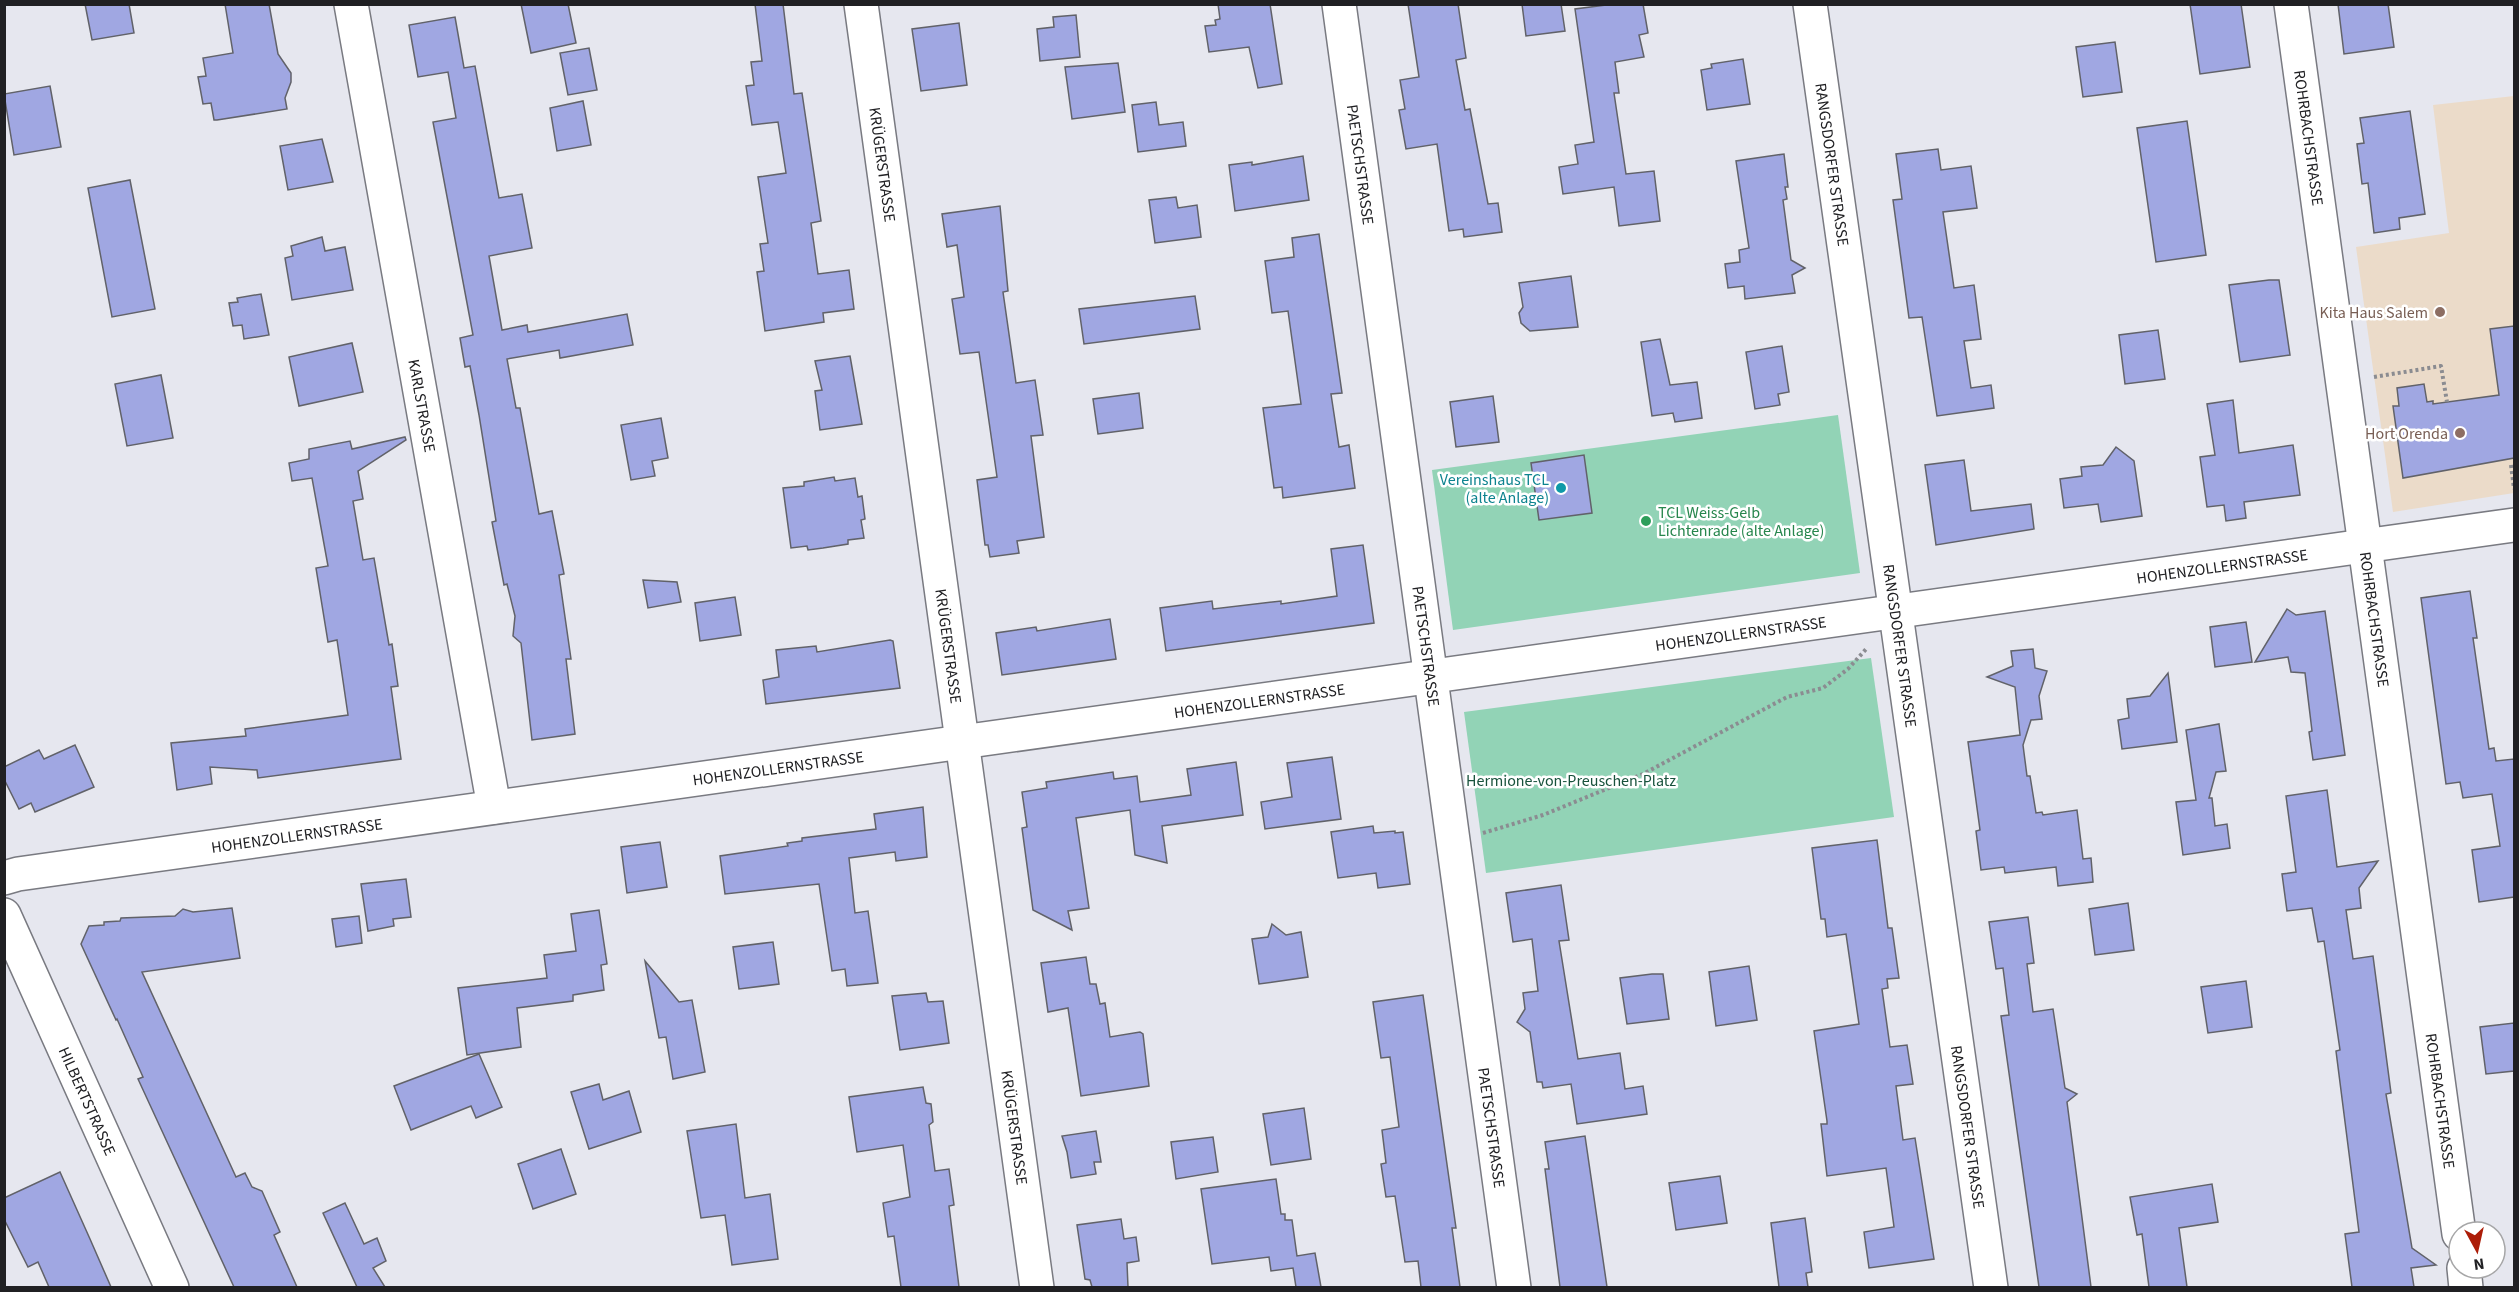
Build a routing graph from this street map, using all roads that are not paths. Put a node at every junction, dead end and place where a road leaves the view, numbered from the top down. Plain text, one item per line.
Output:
1 (351, 4) edge
2 (861, 4) edge
3 (1339, 4) edge
4 (1810, 4) edge
5 (2292, 4) edge
6 (2514, 525) edge
7 (2364, 546) junction
8 (1897, 611) junction
9 (1432, 676) junction
10 (962, 742) junction
11 (494, 807) junction
12 (4, 878) edge
13 (4, 915) edge
14 (2457, 1220) edge
15 (172, 1287) edge
16 (1037, 1287) edge
17 (1514, 1287) edge
18 (1991, 1287) edge

1 - 11 street, KARLSTRASSE
2 - 10 street, KRÜGERSTRASSE
3 - 9 street, PAETSCHSTRASSE
4 - 8 street, RANGSDORFER STRASSE
5 - 7 street, ROHRBACHSTRASSE
6 - 7 street, HOHENZOLLERNSTRASSE
7 - 8 street, HOHENZOLLERNSTRASSE
7 - 14 street, ROHRBACHSTRASSE
8 - 9 street, HOHENZOLLERNSTRASSE
8 - 18 street, RANGSDORFER STRASSE
9 - 10 street, HOHENZOLLERNSTRASSE
9 - 17 street, PAETSCHSTRASSE
10 - 11 street, HOHENZOLLERNSTRASSE
10 - 16 street, KRÜGERSTRASSE
11 - 12 street, HOHENZOLLERNSTRASSE
13 - 15 street, HILBERTSTRASSE

